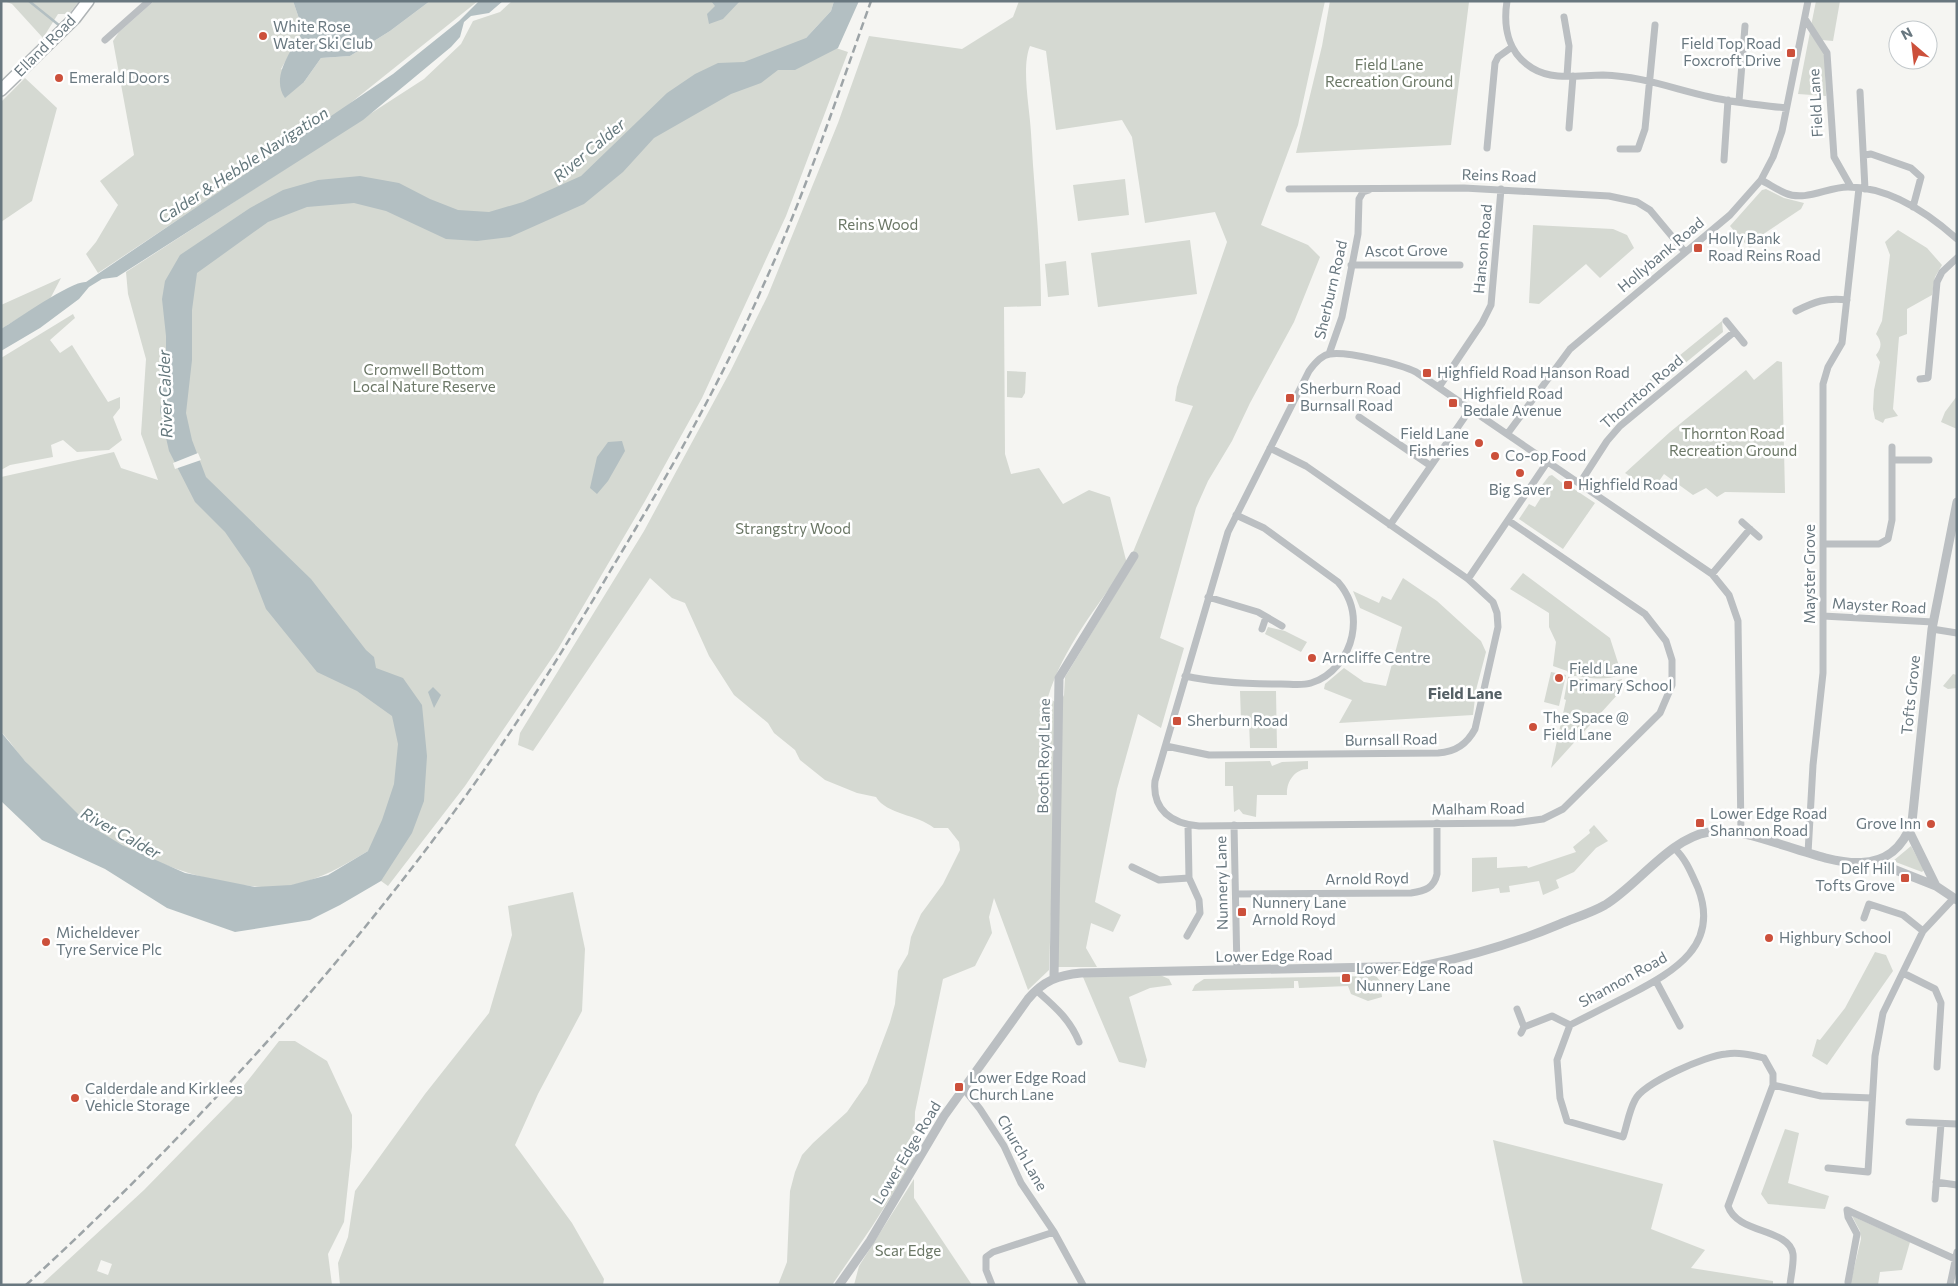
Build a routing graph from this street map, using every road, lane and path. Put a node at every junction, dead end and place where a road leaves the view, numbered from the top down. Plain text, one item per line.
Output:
1 (88, 1) edge
2 (149, 1) edge
3 (1507, 1) edge
4 (1808, 1) edge
5 (1564, 17) dead end
6 (1805, 19) junction
7 (1655, 25) dead end
8 (1745, 26) dead end
9 (105, 40) dead end
10 (1512, 47) junction
11 (1570, 76) junction
12 (1651, 81) junction
13 (1, 90) edge
14 (1860, 92) dead end
15 (1728, 100) junction
16 (1739, 101) junction
17 (1786, 108) junction
18 (1569, 128) dead end
19 (1487, 148) dead end
20 (1620, 149) dead end
21 (1865, 155) junction
22 (1724, 160) dead end
23 (1761, 180) junction
24 (1851, 187) junction
25 (1370, 189) junction
26 (1502, 189) junction
27 (1862, 189) junction
28 (1289, 190) dead end
29 (1913, 207) junction
30 (1957, 239) edge
31 (1685, 252) junction
32 (1957, 258) edge
33 (1460, 264) dead end
34 (1351, 265) junction
35 (1848, 300) junction
36 (1796, 311) dead end
37 (1726, 321) dead end
38 (1734, 332) junction
39 (1744, 343) dead end
40 (1330, 354) junction
41 (1920, 379) dead end
42 (1439, 386) junction
43 (1471, 408) junction
44 (1359, 417) dead end
45 (1508, 434) junction
46 (1270, 448) junction
47 (1892, 448) dead end
48 (1892, 460) junction
49 (1929, 460) dead end
50 (1548, 461) junction
51 (1431, 466) junction
52 (1580, 482) junction
53 (1957, 502) edge
54 (1236, 515) junction
55 (1510, 521) junction
56 (1742, 522) dead end
57 (1390, 525) junction
58 (1750, 530) junction
59 (1759, 537) dead end
60 (1824, 544) junction
61 (1134, 556) dead end
62 (1712, 574) junction
63 (1468, 580) junction
64 (1208, 597) junction
65 (1823, 616) junction
66 (1266, 617) junction
67 (1282, 626) dead end
68 (1932, 626) junction
69 (1262, 628) dead end
70 (1957, 633) edge
71 (1185, 676) junction
72 (1166, 746) junction
73 (1437, 823) junction
74 (1188, 825) junction
75 (1234, 825) junction
76 (1909, 830) junction
77 (1741, 834) junction
78 (1676, 848) junction
79 (1808, 853) junction
80 (1873, 861) junction
81 (1132, 867) dead end
82 (1189, 878) junction
83 (1936, 886) junction
84 (1236, 894) junction
85 (1955, 899) edge
86 (1864, 918) dead end
87 (1922, 931) junction
88 (1187, 936) dead end
89 (1237, 970) junction
90 (1903, 973) junction
91 (1054, 978) junction
92 (1656, 981) junction
93 (1036, 990) junction
94 (1516, 1009) dead end
95 (1570, 1025) junction
96 (1680, 1026) dead end
97 (1079, 1042) dead end
98 (1937, 1067) dead end
99 (1773, 1085) junction
100 (964, 1089) junction
101 (1872, 1098) junction
102 (1909, 1122) dead end
103 (1941, 1124) junction
104 (1957, 1124) edge
105 (1828, 1168) dead end
106 (1936, 1182) junction
107 (1957, 1185) edge
108 (1935, 1200) dead end
109 (1054, 1232) junction
110 (1956, 1256) edge
111 (1848, 1282) dead end
112 (839, 1285) edge
113 (992, 1285) edge
114 (1083, 1285) edge
115 (1790, 1285) edge
116 (1950, 1285) edge

1 - 13 main road, Elland Road
2 - 9 street
3 - 10 street
4 - 6 street, Hollybank Road
5 - 11 street
6 - 17 street, Hollybank Road
6 - 24 street, Field Lane
7 - 12 street
8 - 16 street
10 - 11 street
10 - 19 street
11 - 12 street
11 - 18 street
12 - 15 street
12 - 20 street
14 - 21 street
15 - 16 street
15 - 22 street
16 - 17 street
17 - 23 street, Hollybank Road
21 - 27 street
21 - 29 street
23 - 24 street
23 - 31 street, Hollybank Road
24 - 27 street
25 - 26 street, Reins Road
25 - 28 street, Reins Road
25 - 34 street, Sherburn Road
26 - 31 street, Reins Road
26 - 42 street, Hanson Road
27 - 29 street
27 - 35 street, Mayster Grove
29 - 30 street
31 - 45 street, Hollybank Road
32 - 41 street
33 - 34 street, Ascot Grove
34 - 40 street, Sherburn Road
35 - 36 street
35 - 60 street, Mayster Grove
37 - 38 street
38 - 39 street
38 - 52 street, Thornton Road
40 - 42 street
40 - 46 street, Sherburn Road
42 - 43 street
43 - 45 street
43 - 51 street
44 - 51 street
45 - 50 street
46 - 54 street, Sherburn Road
46 - 57 street, Burnsall Road
47 - 48 street
48 - 49 street
48 - 60 street
50 - 52 street
50 - 55 street
51 - 57 street
52 - 62 street
53 - 68 street, Tofts Grove
54 - 64 street, Sherburn Road
54 - 71 street
55 - 63 street
55 - 73 street, Malham Road
56 - 58 street
57 - 63 street, Burnsall Road
58 - 59 street
58 - 62 street
60 - 65 street, Mayster Grove
61 - 91 street, Booth Royd Lane
62 - 77 street
63 - 72 street, Burnsall Road
64 - 66 street
64 - 71 street, Sherburn Road
65 - 68 street, Mayster Road
65 - 79 street, Mayster Grove
66 - 67 street
66 - 69 street
68 - 70 street, Mayster Road
68 - 76 street, Tofts Grove
71 - 72 street, Sherburn Road
72 - 74 street, Sherburn Road
73 - 75 street, Malham Road
73 - 84 street, Arnold Royd
74 - 75 street, Malham Road
74 - 82 street
75 - 84 street, Nunnery Lane
76 - 80 street, Lower Edge Road
76 - 83 street
77 - 78 street, Lower Edge Road
77 - 79 street, Lower Edge Road
78 - 89 street, Lower Edge Road
78 - 92 street, Shannon Road
79 - 80 street, Lower Edge Road
80 - 83 street
81 - 82 street
82 - 88 street
83 - 85 street
84 - 89 street, Nunnery Lane
85 - 87 street
86 - 87 street
87 - 90 street
89 - 91 street, Lower Edge Road
90 - 98 street
90 - 101 street
91 - 93 street, Lower Edge Road
92 - 95 street, Shannon Road
92 - 96 street
93 - 97 street
93 - 100 street, Lower Edge Road
94 - 95 street
95 - 99 street
99 - 101 street
99 - 115 street
100 - 109 street, Church Lane
100 - 112 street, Lower Edge Road
101 - 105 street
102 - 103 street
103 - 104 street
103 - 106 street
106 - 107 street
106 - 108 street
109 - 113 street
109 - 114 street, Church Lane
110 - 111 street
110 - 116 street

